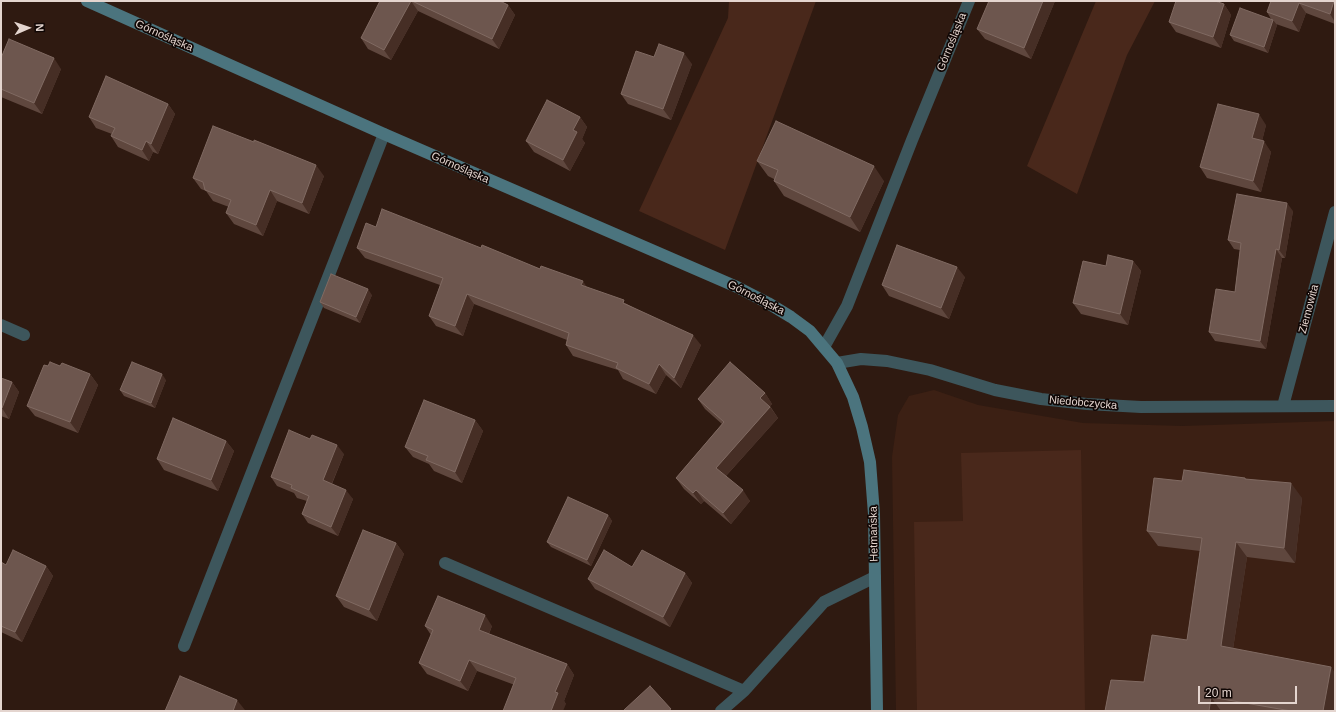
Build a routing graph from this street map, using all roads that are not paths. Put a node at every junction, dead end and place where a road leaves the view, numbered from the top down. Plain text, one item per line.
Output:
1 (87, 1) edge
2 (969, 1) edge
3 (384, 134) junction
4 (1335, 212) edge
5 (1, 325) edge
6 (24, 335) dead end
7 (824, 347) junction
8 (837, 363) junction
9 (1283, 406) junction
10 (1335, 406) edge
11 (445, 563) dead end
12 (875, 577) junction
13 (184, 646) dead end
14 (744, 691) junction
15 (721, 711) edge
16 (877, 711) edge

1 - 3 street, Górnośląska
2 - 7 street, Górnośląska
3 - 7 street, Górnośląska
3 - 13 street
4 - 9 street, Ziemowita
5 - 6 street
7 - 8 street, Górnośląska
8 - 9 street, Niedobczycka
8 - 12 street, Hetmańska
9 - 10 street, Niedobczycka
11 - 14 street
12 - 14 street
12 - 16 street, Hetmańska
14 - 15 street

